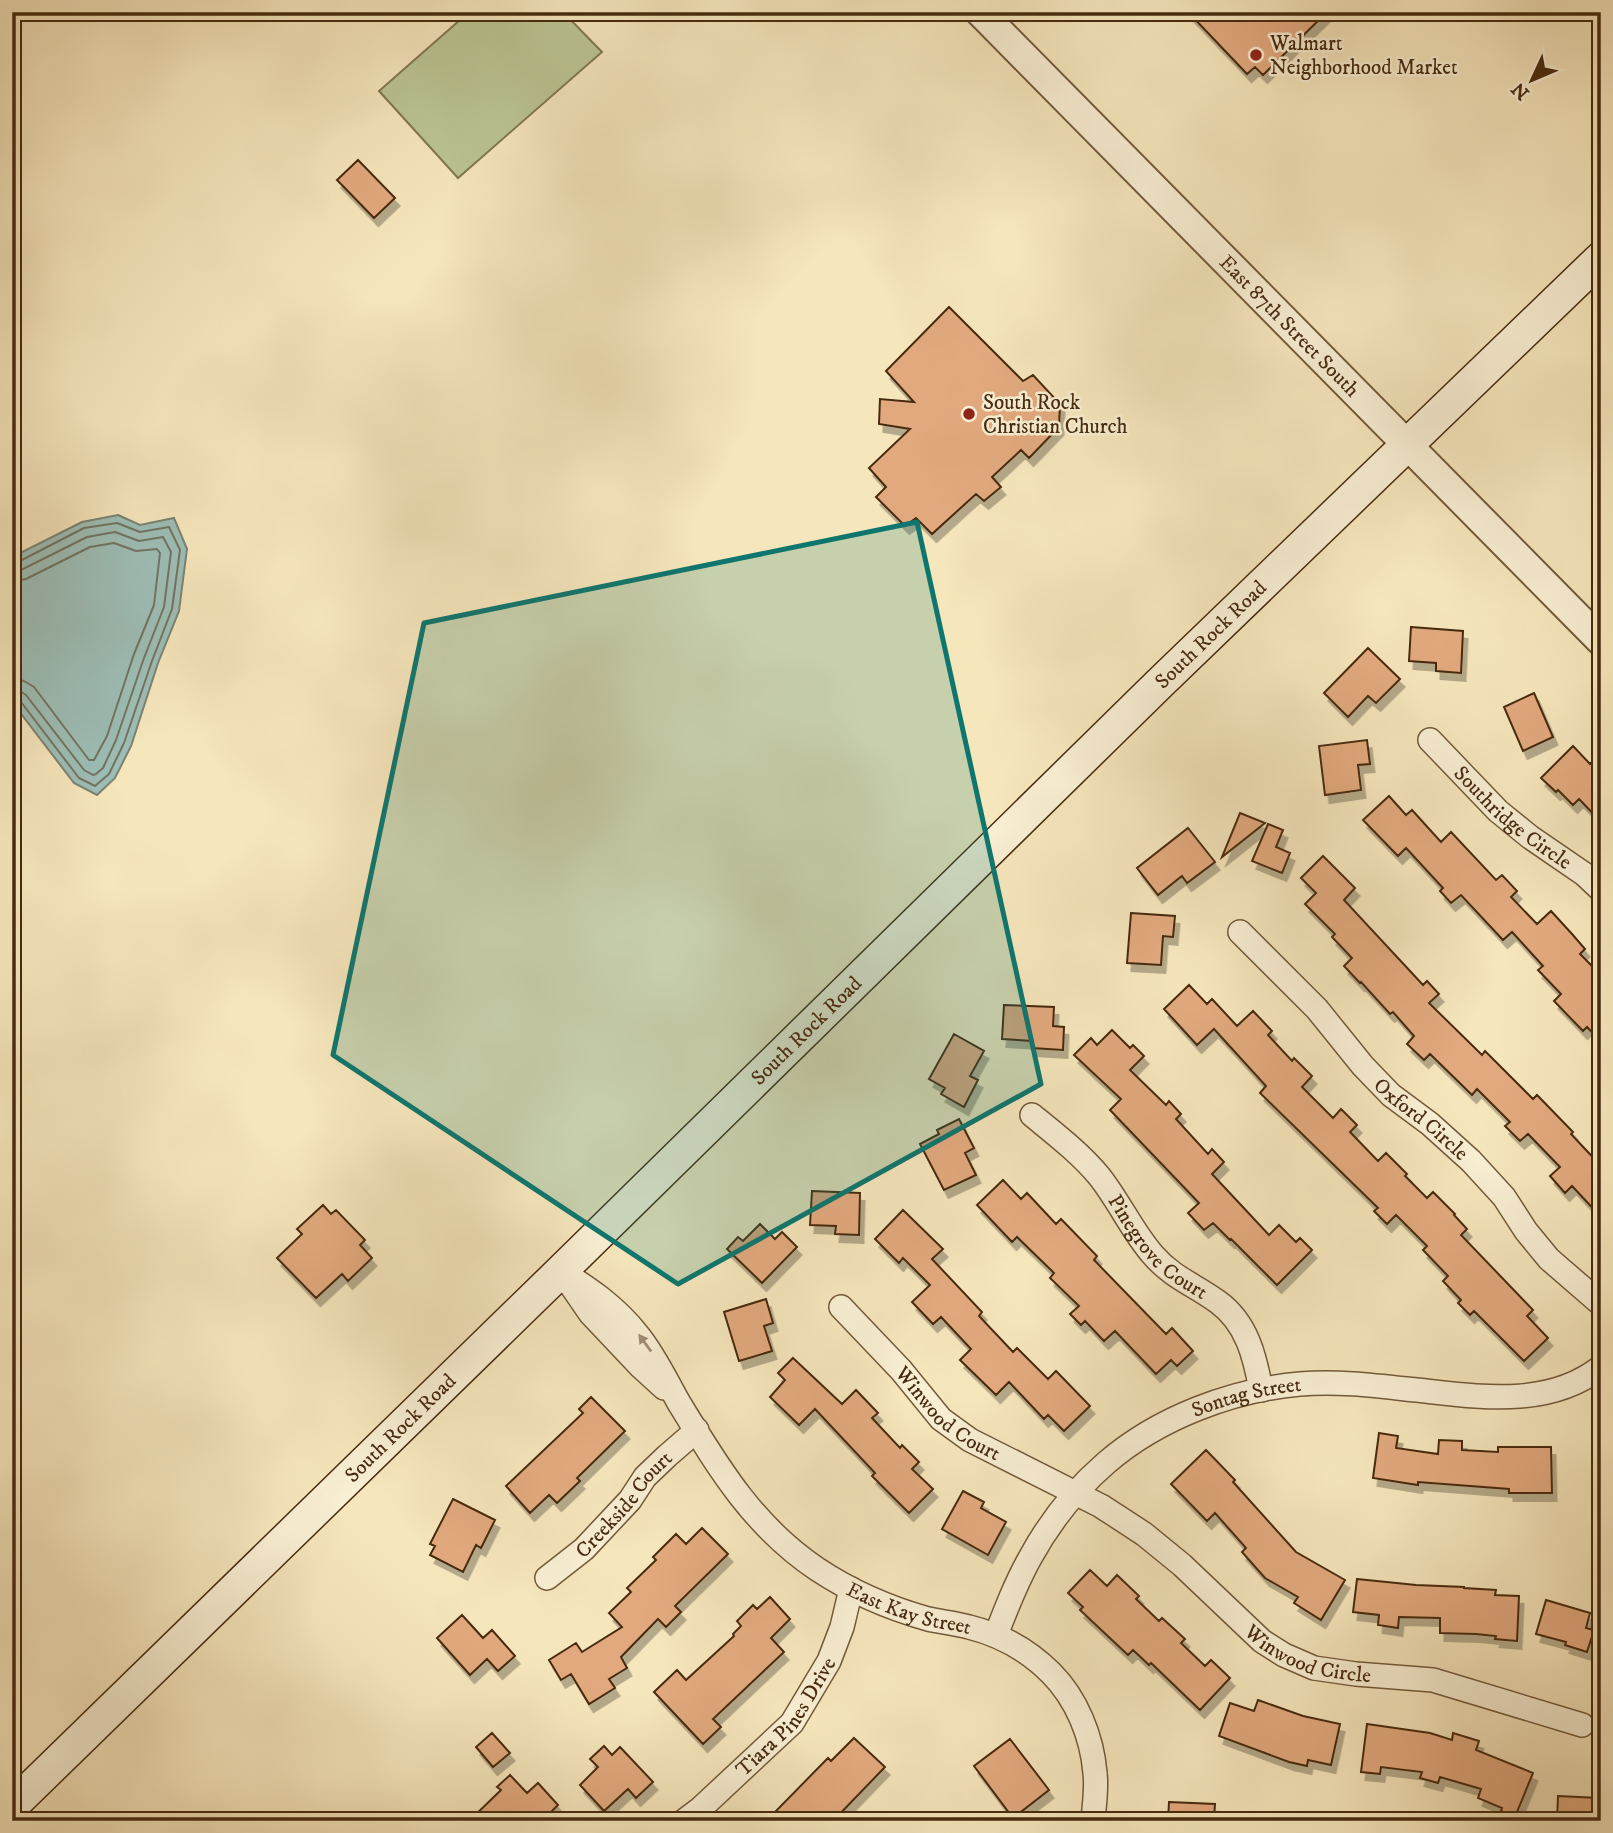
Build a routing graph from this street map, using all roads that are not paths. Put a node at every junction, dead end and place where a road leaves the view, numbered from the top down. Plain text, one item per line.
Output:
1 (980, 12) edge
2 (1601, 257) edge
3 (1407, 444) junction
4 (1601, 641) edge
5 (1430, 740) dead end
6 (1601, 890) edge
7 (1240, 932) dead end
8 (1032, 1115) dead end
9 (561, 1271) junction
10 (1601, 1304) edge
11 (841, 1307) dead end
12 (1601, 1367) edge
13 (1261, 1390) junction
14 (697, 1430) junction
15 (1076, 1494) junction
16 (547, 1578) dead end
17 (851, 1589) junction
18 (996, 1635) junction
19 (1582, 1725) dead end
20 (14, 1804) edge
21 (684, 1821) edge
22 (1093, 1821) edge

1 - 3 street, East 87th Street South
2 - 3 main road, South Rock Road
3 - 4 street, East 87th Street South
3 - 9 main road, South Rock Road
5 - 6 street, Southridge Circle
7 - 10 street, Oxford Circle
8 - 13 street, Pinegrove Court
9 - 14 street, East Kay Street
9 - 20 main road, South Rock Road
11 - 15 street, Winwood Court
12 - 13 street, Sontag Street
13 - 15 street, Sontag Street
14 - 16 street, Creekside Court
14 - 17 street, East Kay Street
15 - 18 street, Sontag Street
15 - 19 street, Winwood Circle
17 - 18 street, East Kay Street
17 - 21 street, Tiara Pines Drive
18 - 22 street, East Kay Street

